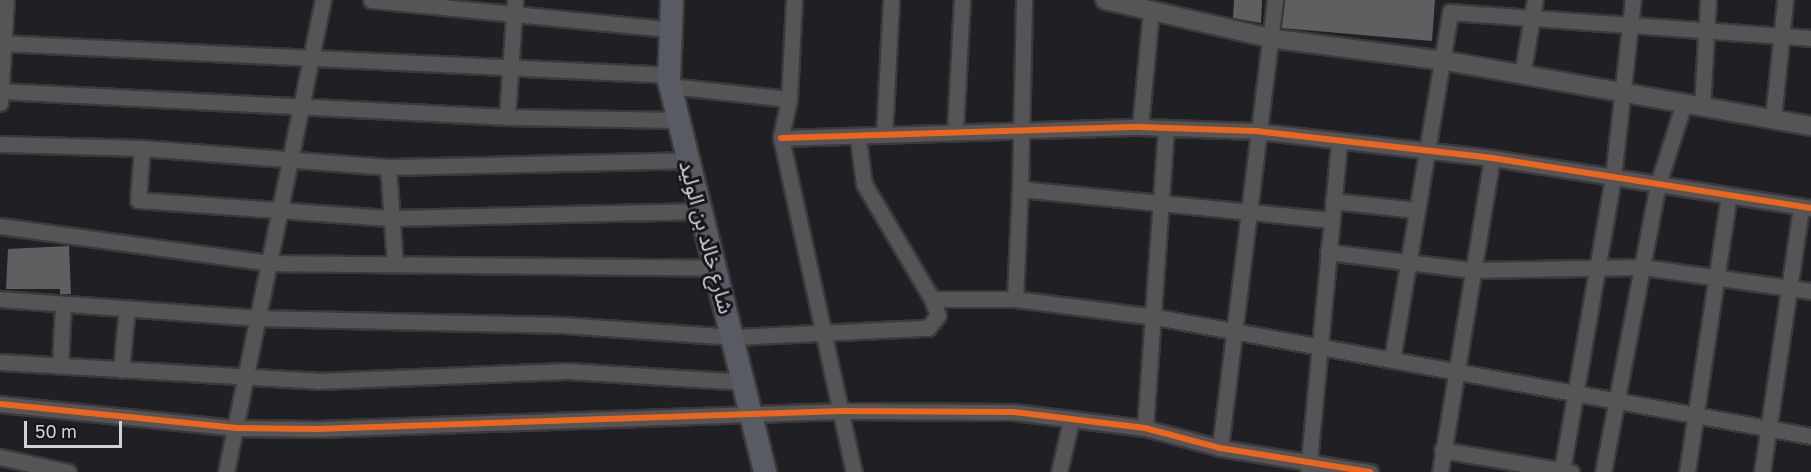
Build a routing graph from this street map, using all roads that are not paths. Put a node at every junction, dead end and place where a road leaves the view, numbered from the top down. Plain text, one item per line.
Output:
1 (6, 0) edge
2 (324, 0) edge
3 (371, 0) edge
4 (672, 0) edge
5 (794, 0) edge
6 (891, 0) edge
7 (962, 0) edge
8 (1024, 0) edge
9 (1105, 0) edge
10 (1275, 0) edge
11 (1633, 0) edge
12 (1708, 0) edge
13 (1785, 0) edge
14 (514, 6) edge
15 (1532, 7) edge
16 (1151, 10) junction
17 (1633, 23) junction
18 (1706, 28) junction
19 (669, 29) junction
20 (1780, 35) junction
21 (1269, 38) junction
22 (1811, 38) edge
23 (2, 43) edge
24 (312, 58) junction
25 (1446, 61) junction
26 (510, 67) junction
27 (1522, 75) junction
28 (671, 81) junction
29 (0, 91) edge
30 (1625, 93) junction
31 (789, 99) junction
32 (0, 103) edge
33 (1684, 104) junction
34 (302, 106) junction
35 (1702, 107) junction
36 (507, 117) junction
37 (1773, 119) junction
38 (677, 120) junction
39 (1811, 126) edge
40 (1140, 127) junction
41 (1166, 128) junction
42 (1256, 130) junction
43 (1021, 131) junction
44 (955, 132) junction
45 (884, 135) junction
46 (781, 138) junction
47 (858, 138) junction
48 (0, 144) edge
49 (1339, 144) junction
50 (142, 148) junction
51 (1424, 154) junction
52 (1492, 158) junction
53 (291, 159) junction
54 (686, 160) junction
55 (388, 167) junction
56 (1613, 177) junction
57 (1658, 184) junction
58 (1020, 189) junction
59 (1730, 195) junction
60 (1334, 201) junction
61 (1163, 202) junction
62 (1806, 208) edge
63 (1417, 210) junction
64 (700, 211) junction
65 (1251, 211) junction
66 (280, 212) junction
67 (392, 218) junction
68 (1331, 220) junction
69 (0, 226) edge
70 (1328, 252) junction
71 (1409, 262) junction
72 (269, 263) junction
73 (395, 264) junction
74 (1597, 265) junction
75 (1642, 267) junction
76 (715, 268) junction
77 (1470, 270) junction
78 (1717, 276) junction
79 (1790, 287) junction
80 (1811, 291) edge
81 (0, 299) edge
82 (932, 299) junction
83 (1015, 299) junction
84 (63, 304) junction
85 (127, 308) junction
86 (1156, 317) junction
87 (258, 318) junction
88 (1236, 331) junction
89 (822, 335) junction
90 (734, 337) junction
91 (1318, 346) junction
92 (1392, 360) junction
93 (0, 362) edge
94 (60, 366) junction
95 (121, 370) junction
96 (1453, 371) junction
97 (245, 378) junction
98 (746, 382) junction
99 (1573, 393) junction
100 (1619, 401) junction
101 (0, 404) edge
102 (841, 411) junction
103 (1696, 415) junction
104 (754, 418) junction
105 (1071, 421) junction
106 (235, 428) junction
107 (1145, 428) junction
108 (1771, 428) junction
109 (1811, 436) edge
110 (1220, 448) junction
111 (1442, 450) junction
112 (0, 457) edge
113 (1309, 465) edge
114 (1566, 471) edge
115 (68, 472) edge
116 (226, 472) edge
117 (765, 472) edge
118 (854, 472) edge
119 (1059, 472) edge
120 (1370, 472) edge
121 (1440, 472) edge
122 (1604, 472) edge
123 (1687, 472) edge
124 (1762, 472) edge

1 - 23 street
2 - 24 street
3 - 14 street
4 - 19 main road, شارع خالد بن الوليد
5 - 31 street
6 - 45 street
7 - 44 street
8 - 43 street
9 - 16 street
10 - 21 street
11 - 17 street
12 - 18 street
13 - 20 street
14 - 19 street
14 - 26 street
15 - 17 street
15 - 25 street
15 - 27 street
16 - 21 street
16 - 40 street
17 - 18 street
17 - 30 street
18 - 20 street
18 - 35 street
19 - 28 main road, شارع خالد بن الوليد
20 - 22 street
20 - 37 street
21 - 25 street
21 - 42 street
23 - 24 street
23 - 29 street
24 - 26 street
24 - 34 street
25 - 27 street
25 - 51 street
26 - 28 street
26 - 36 street
27 - 30 street
28 - 31 street
28 - 38 main road, شارع خالد بن الوليد
29 - 32 street
29 - 34 street
30 - 33 street
30 - 56 street
31 - 46 street
33 - 35 street
33 - 57 street
34 - 36 street
34 - 53 street
35 - 37 street
36 - 38 street
37 - 39 street
38 - 54 main road, شارع خالد بن الوليد
40 - 41 street
40 - 43 street
41 - 42 street
41 - 61 street
42 - 49 street
42 - 65 street
43 - 44 street
43 - 58 street
44 - 45 street
45 - 47 street
46 - 47 street
46 - 89 street
47 - 82 street
48 - 50 street
49 - 51 street
49 - 60 street
50 - 53 street
50 - 66 street
51 - 52 street
51 - 63 street
52 - 56 street
52 - 77 street
53 - 55 street
53 - 66 street
54 - 55 street
54 - 64 main road, شارع خالد بن الوليد
55 - 67 street
56 - 57 street
56 - 74 street
57 - 59 street
57 - 75 street
58 - 61 street
58 - 83 street
59 - 62 street
59 - 78 street
60 - 63 street
60 - 68 street
61 - 65 street
61 - 86 street
62 - 79 street
63 - 71 street
64 - 67 street
64 - 76 main road, شارع خالد بن الوليد
65 - 68 street
65 - 88 street
66 - 67 street
66 - 72 street
67 - 73 street
68 - 70 street
69 - 72 street
70 - 71 street
70 - 91 street
71 - 77 street
71 - 92 street
72 - 73 street
72 - 87 street
73 - 76 street
74 - 75 street
74 - 77 street
74 - 99 street
75 - 78 street
75 - 100 street
76 - 90 main road, شارع خالد بن الوليد
77 - 96 street
78 - 79 street
78 - 103 street
79 - 80 street
79 - 108 street
81 - 84 street
82 - 83 street
82 - 89 street
83 - 86 street
84 - 85 street
84 - 94 street
85 - 87 street
85 - 95 street
86 - 88 street
86 - 107 street
87 - 90 street
87 - 97 street
88 - 91 street
88 - 110 street
89 - 90 street
89 - 102 street
90 - 98 main road, شارع خالد بن الوليد
91 - 92 street
91 - 113 street
92 - 96 street
93 - 94 street
94 - 95 street
95 - 97 street
96 - 99 street
96 - 111 street
97 - 98 street
97 - 106 street
98 - 104 main road, شارع خالد بن الوليد
99 - 100 street
99 - 114 street
100 - 103 street
100 - 122 street
101 - 106 street
102 - 104 street
102 - 105 street
102 - 118 street
103 - 108 street
103 - 123 street
104 - 106 street
104 - 117 main road, شارع خالد بن الوليد
105 - 107 street
105 - 119 street
106 - 116 street
107 - 110 street
108 - 109 street
108 - 124 street
110 - 113 street
111 - 114 street
111 - 121 street
112 - 115 street
113 - 120 street

